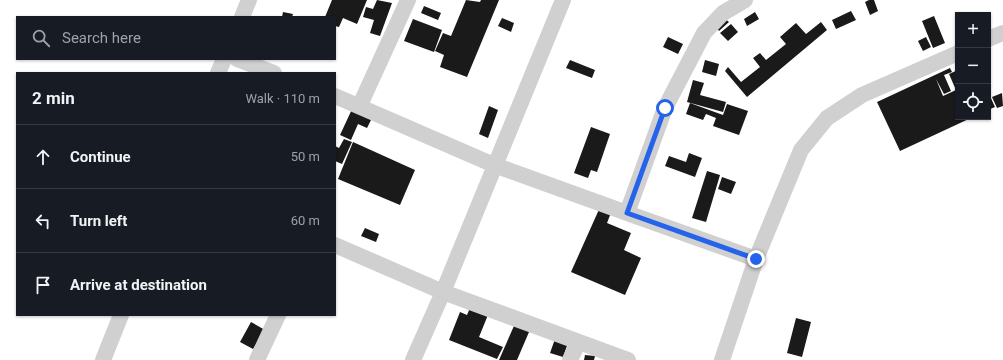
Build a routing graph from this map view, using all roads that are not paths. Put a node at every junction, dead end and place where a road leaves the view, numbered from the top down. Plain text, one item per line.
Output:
1 (249, 0) edge
2 (408, 0) edge
3 (563, 0) edge
4 (745, 0) edge
5 (242, 16) edge
6 (1003, 33) edge
7 (991, 38) edge
8 (955, 54) edge
9 (224, 60) edge
10 (240, 60) edge
11 (218, 72) edge
12 (271, 72) edge
13 (336, 96) edge
14 (360, 105) junction
15 (494, 165) junction
16 (627, 213) junction
17 (336, 245) edge
18 (756, 259) junction
19 (443, 292) junction
20 (121, 316) edge
21 (278, 316) edge
22 (578, 342) junction
23 (103, 360) edge
24 (257, 360) edge
25 (413, 360) edge
26 (570, 360) edge
27 (628, 360) edge
28 (722, 360) edge

1 - 5 street
2 - 14 street
3 - 15 street
4 - 16 street
6 - 7 street
8 - 18 street
9 - 11 street
10 - 12 street
13 - 14 street
14 - 15 street
15 - 16 street
15 - 19 street
16 - 18 street
17 - 19 street
18 - 28 street
19 - 22 street
19 - 25 street
20 - 23 street
21 - 24 street
22 - 26 street
22 - 27 street

